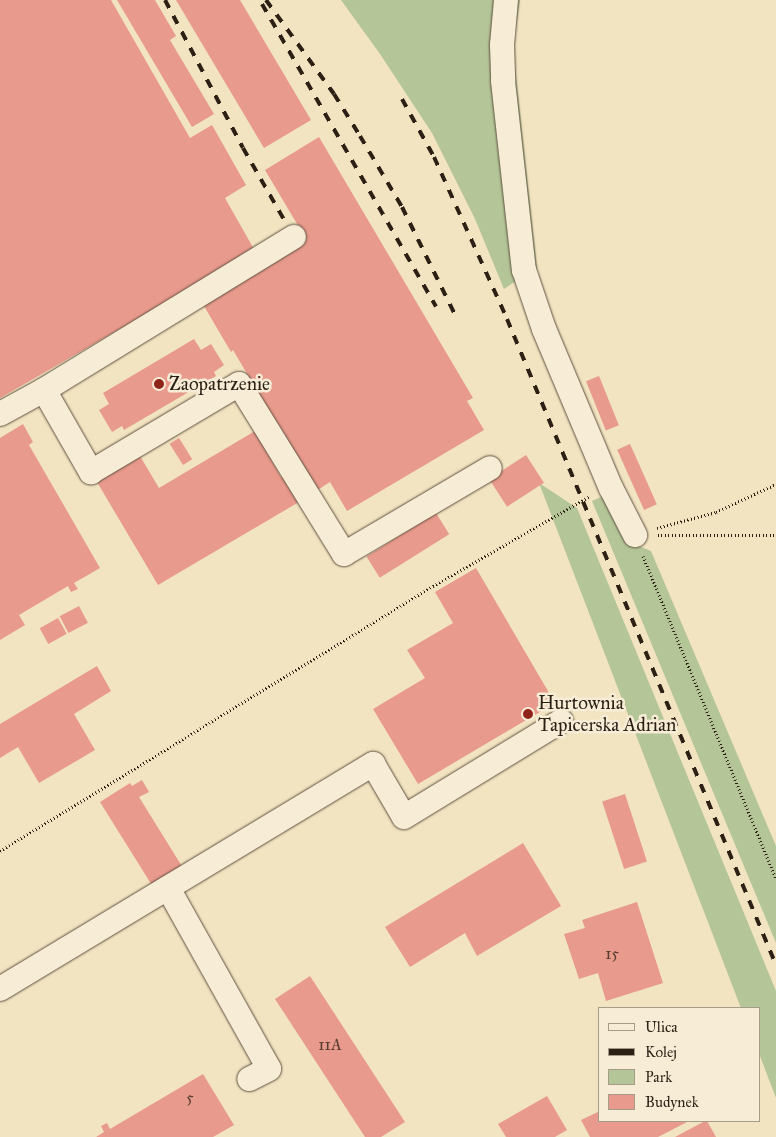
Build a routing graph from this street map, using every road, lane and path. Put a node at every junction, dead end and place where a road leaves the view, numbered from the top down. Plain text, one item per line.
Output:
1 (506, 0) edge
2 (294, 237) dead end
3 (44, 390) junction
4 (0, 414) edge
5 (490, 468) dead end
6 (776, 484) edge
7 (611, 488) junction
8 (634, 535) junction
9 (776, 535) edge
10 (561, 721) dead end
11 (0, 851) edge
12 (776, 878) edge
13 (168, 888) junction
14 (0, 989) edge
15 (249, 1079) dead end

1 - 7 lane
2 - 3 lane
3 - 4 lane
3 - 5 lane
6 - 8 path
7 - 8 lane
7 - 11 path
8 - 9 path
8 - 12 path
10 - 13 lane
13 - 14 lane
13 - 15 lane

